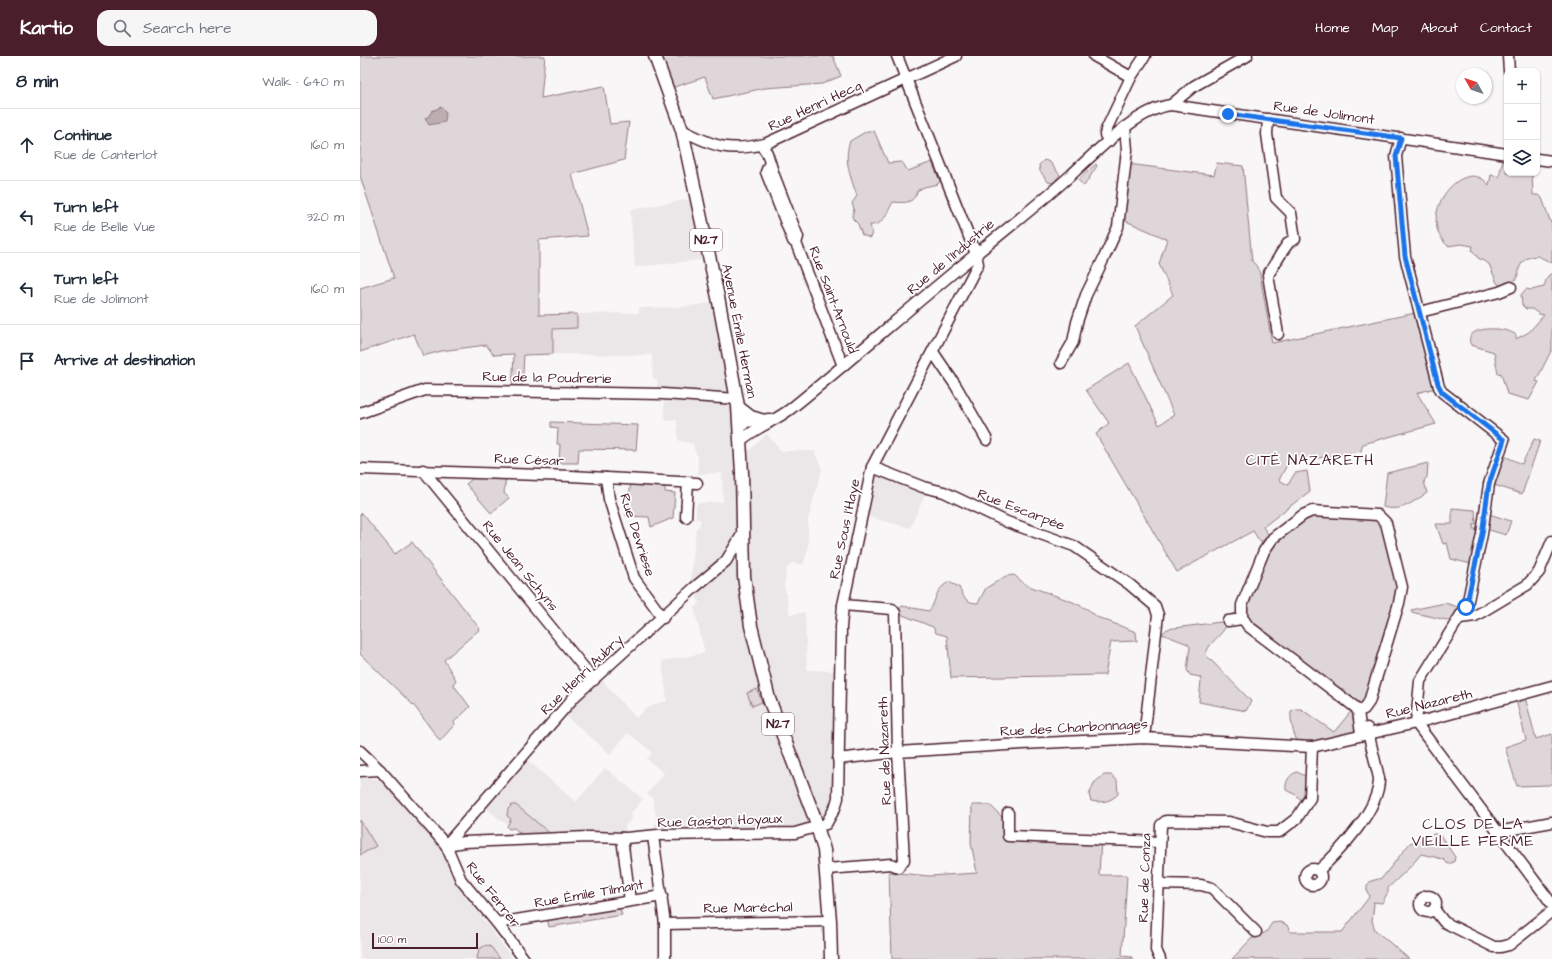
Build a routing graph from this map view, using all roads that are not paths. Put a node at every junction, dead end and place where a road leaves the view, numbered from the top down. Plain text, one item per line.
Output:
1 (655, 56) edge
2 (897, 56) edge
3 (956, 56) edge
4 (1094, 56) edge
5 (1145, 56) edge
6 (1247, 56) edge
7 (1508, 56) edge
8 (1509, 68) edge
9 (1131, 77) junction
10 (906, 79) junction
11 (1171, 105) junction
12 (1140, 118) joint
13 (1268, 119) junction
14 (1125, 127) junction
15 (682, 130) junction
16 (1401, 138) junction
17 (1109, 141) junction
18 (767, 151) junction
19 (1504, 154) edge
20 (1540, 158) edge
21 (1552, 160) edge
22 (976, 254) junction
23 (1511, 287) dead end
24 (1420, 312) junction
25 (1278, 334) dead end
26 (933, 352) junction
27 (1060, 363) dead end
28 (843, 366) junction
29 (737, 402) junction
30 (360, 413) edge
31 (775, 418) junction
32 (740, 428) junction
33 (987, 440) dead end
34 (740, 441) junction
35 (872, 467) junction
36 (360, 469) edge
37 (423, 470) junction
38 (606, 478) junction
39 (686, 517) dead end
40 (743, 533) junction
41 (1552, 541) edge
42 (843, 605) junction
43 (663, 618) junction
44 (1460, 618) junction
45 (1242, 619) junction
46 (1228, 621) dead end
47 (594, 680) junction
48 (1552, 686) edge
49 (1361, 710) junction
50 (1416, 723) junction
51 (1364, 734) junction
52 (1144, 738) junction
53 (1312, 747) junction
54 (360, 751) edge
55 (898, 752) junction
56 (838, 759) junction
57 (380, 770) junction
58 (360, 771) edge
59 (1008, 814) dead end
60 (1552, 822) edge
61 (818, 827) junction
62 (1497, 832) junction
63 (653, 836) junction
64 (622, 838) junction
65 (1159, 842) junction
66 (446, 845) junction
67 (827, 869) junction
68 (1318, 871) dead end
69 (1158, 884) junction
70 (662, 896) junction
71 (630, 901) junction
72 (1552, 904) edge
73 (1434, 909) dead end
74 (1552, 911) edge
75 (830, 921) junction
76 (498, 924) junction
77 (665, 924) junction
78 (1256, 932) dead end
79 (524, 959) edge
80 (664, 959) edge
81 (831, 959) edge
82 (1160, 959) edge

1 - 15 main road, Avenue Émile Herman / N27
2 - 10 street
3 - 10 street, Rue Henri Hecq
4 - 9 street
5 - 9 street
6 - 11 street
7 - 8 street
9 - 17 street
10 - 18 street, Rue Henri Hecq
10 - 22 street
11 - 12 street, Rue de Jolimont
11 - 13 street, Rue de Jolimont
12 - 14 street, Rue de l'Industrie
13 - 16 street, Rue de Jolimont
13 - 25 street
14 - 17 street, Rue de l'Industrie
14 - 27 street
15 - 18 street, Rue Henri Hecq
15 - 29 main road, Avenue Émile Herman / N27
16 - 19 street, Rue de Jolimont
16 - 24 street
17 - 22 street, Rue de l'Industrie
18 - 28 street, Rue Saint-Arnould
20 - 21 street
22 - 26 street, Rue Sous l'Haye
22 - 28 street, Rue de l'Industrie
23 - 24 street
24 - 44 street
26 - 33 street
26 - 35 street, Rue Sous l'Haye
28 - 31 street, Rue de l'Industrie
29 - 30 street, Rue de la Poudrerie
29 - 31 street
29 - 32 main road, Avenue Émile Herman / N27
31 - 32 street
31 - 34 street, Rue de l'Industrie
32 - 34 main road, N27
34 - 40 main road, N27
35 - 42 street, Rue Sous l'Haye
35 - 52 street, Rue Escarpée
36 - 37 street, Rue César
37 - 38 street, Rue César
37 - 47 street, Rue Jean Schyns
38 - 39 street, Rue César
38 - 43 street, Rue Devriese
40 - 43 street, Rue Henri Aubry
40 - 61 main road, N27
41 - 44 street
42 - 55 street, Rue de Nazareth
42 - 56 street, Rue Sous l'Haye
43 - 47 street, Rue Henri Aubry
44 - 50 street
45 - 46 street
45 - 49 street
45 - 49 street
47 - 66 street, Rue Henri Aubry
48 - 50 street, Rue Nazareth
49 - 51 street
50 - 51 street, Rue Nazareth
50 - 62 street
51 - 53 street, Rue Nazareth
51 - 68 street
52 - 53 street, Rue des Charbonnages
52 - 55 street, Rue des Charbonnages
53 - 65 street, Rue de Conza
54 - 57 street, Rue Ferrer
55 - 56 street, Rue des Charbonnages
55 - 67 street, Rue de Nazareth
56 - 61 street, Rue Sous l'Haye
57 - 58 street
57 - 66 street, Rue Ferrer
59 - 65 street
60 - 62 street
61 - 63 street, Rue Gaston Hoyaux
61 - 67 main road, N27
62 - 72 street
63 - 64 street, Rue Gaston Hoyaux
63 - 70 street
64 - 66 street, Rue Gaston Hoyaux
64 - 71 street
65 - 69 street, Rue de Conza
66 - 76 street, Rue Ferrer
67 - 75 main road, N27
69 - 78 street
69 - 82 street, Rue de Conza
70 - 71 street, Rue Émile Tilmant
70 - 77 street
71 - 76 street, Rue Émile Tilmant
73 - 74 street
75 - 77 street, Rue Maréchal
75 - 81 main road, N27
76 - 79 street, Rue Ferrer
77 - 80 street

